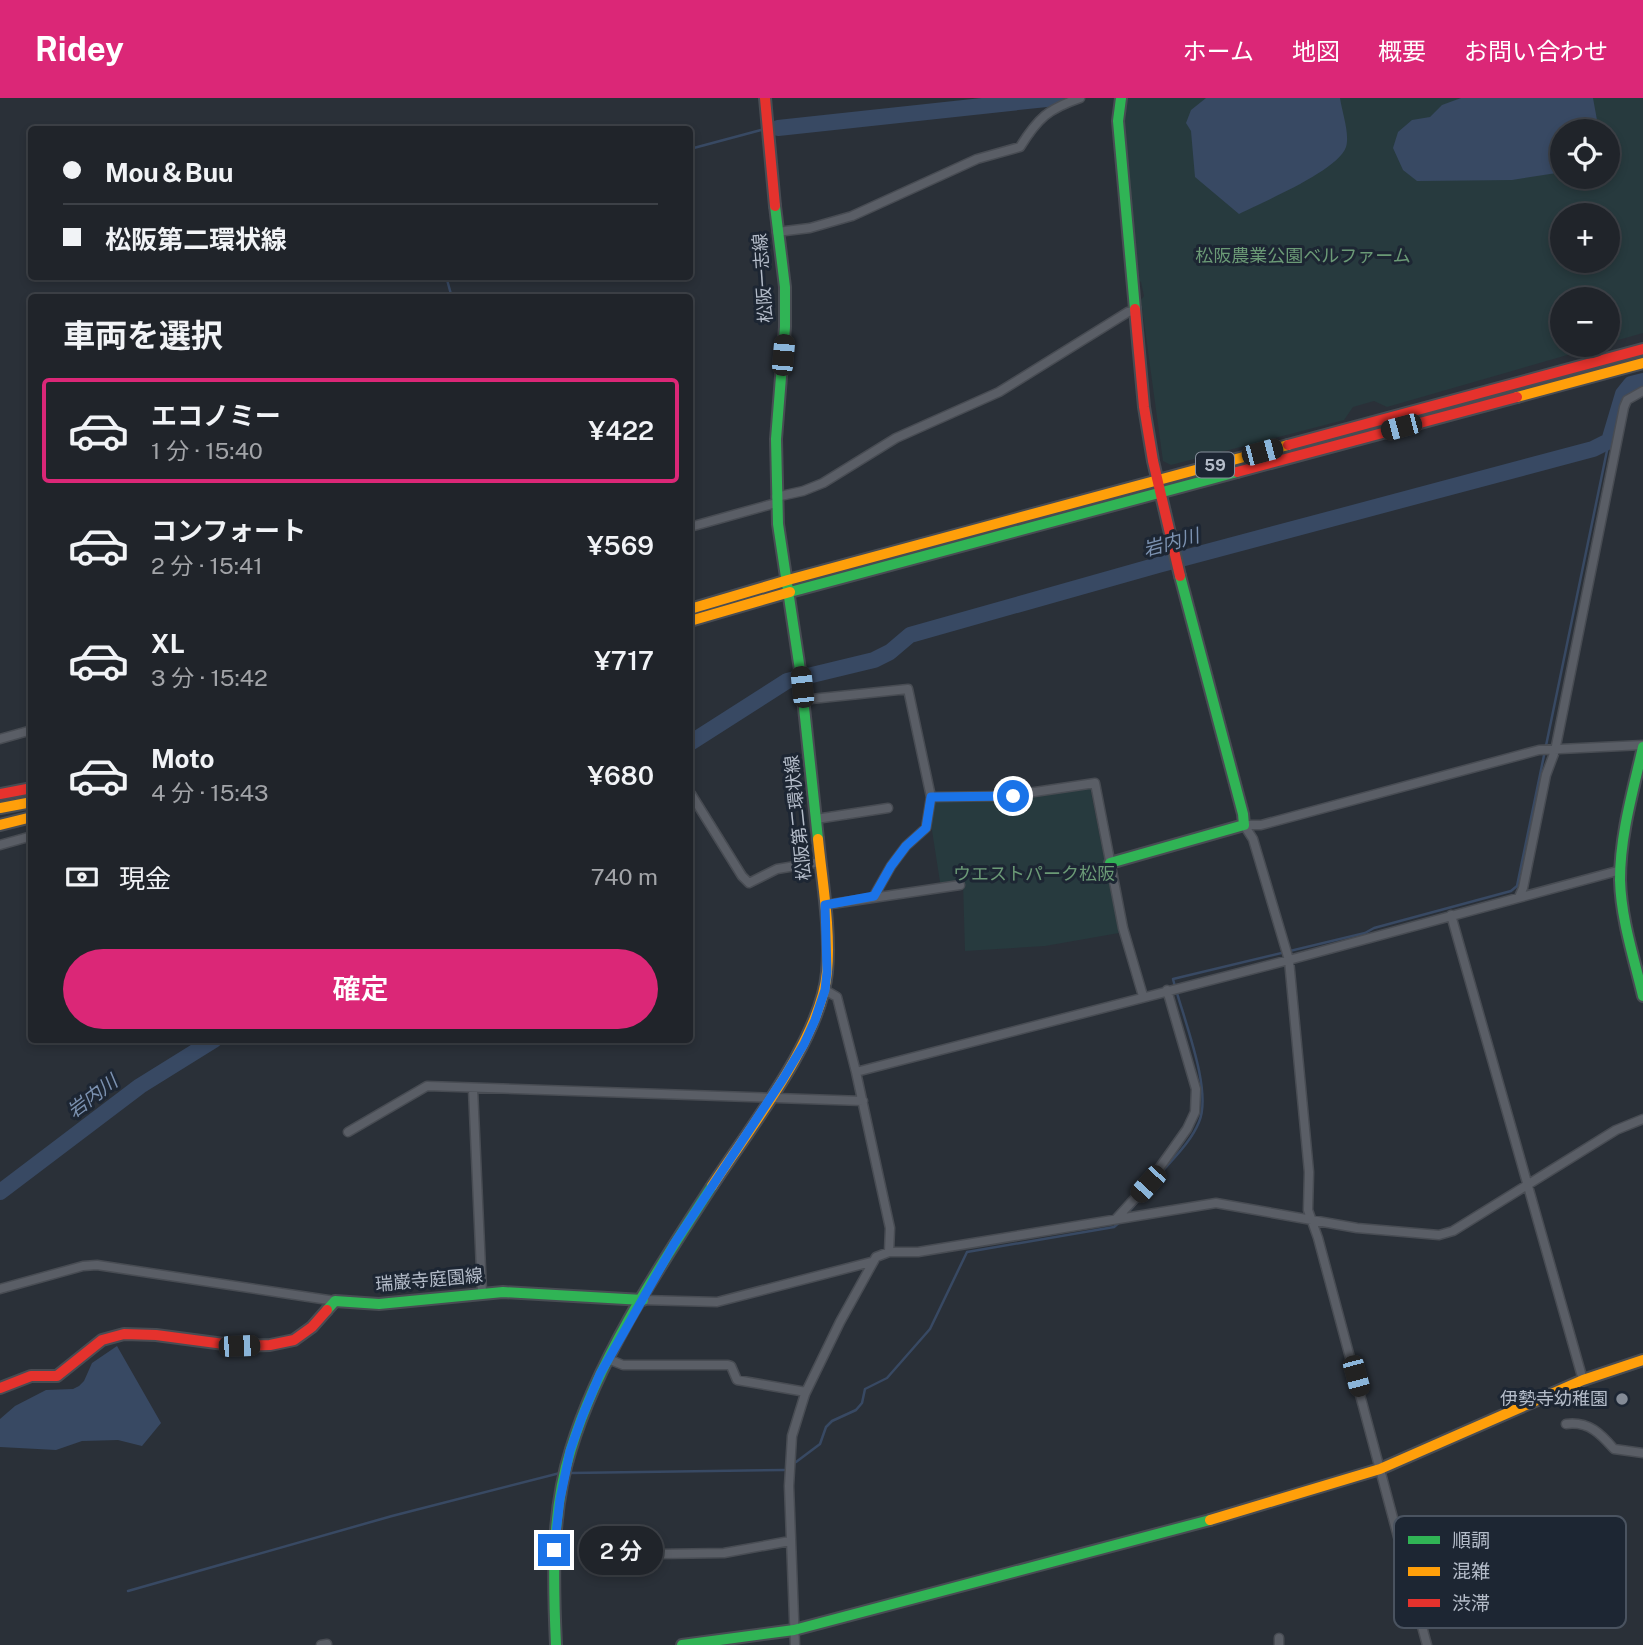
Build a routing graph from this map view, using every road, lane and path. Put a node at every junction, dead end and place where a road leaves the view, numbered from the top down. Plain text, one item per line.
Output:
1 (765, 98) edge
2 (1080, 98) edge
3 (1121, 98) edge
4 (777, 232) junction
5 (1134, 311) junction
6 (1643, 349) edge
7 (1643, 363) edge
8 (1643, 391) edge
9 (1158, 486) junction
10 (776, 500) junction
11 (693, 526) edge
12 (788, 580) junction
13 (790, 592) junction
14 (693, 608) edge
15 (693, 620) edge
16 (811, 699) dead end
17 (28, 731) edge
18 (0, 738) edge
19 (1643, 746) edge
20 (1553, 750) junction
21 (28, 789) edge
22 (3, 792) edge
23 (693, 797) edge
24 (931, 797) junction
25 (28, 803) edge
26 (0, 808) edge
27 (888, 808) dead end
28 (28, 818) edge
29 (816, 819) junction
30 (0, 825) edge
31 (1244, 825) junction
32 (28, 837) edge
33 (0, 845) edge
34 (820, 862) junction
35 (1110, 863) junction
36 (1621, 870) junction
37 (960, 885) dead end
38 (874, 896) junction
39 (1519, 897) junction
40 (825, 905) junction
41 (1451, 915) junction
42 (1289, 958) junction
43 (1173, 989) junction
44 (825, 990) junction
45 (1143, 996) junction
46 (1643, 996) edge
47 (856, 1072) junction
48 (473, 1089) junction
49 (770, 1099) junction
50 (863, 1101) junction
51 (1643, 1119) edge
52 (348, 1132) dead end
53 (1527, 1184) junction
54 (1121, 1218) junction
55 (1310, 1220) junction
56 (889, 1252) junction
57 (871, 1262) junction
58 (0, 1289) edge
59 (482, 1292) junction
60 (643, 1300) junction
61 (335, 1301) junction
62 (608, 1359) junction
63 (1643, 1360) edge
64 (1583, 1380) junction
65 (0, 1388) edge
66 (806, 1392) junction
67 (1566, 1424) dead end
68 (1643, 1453) edge
69 (1380, 1469) junction
70 (1394, 1521) edge
71 (790, 1541) junction
72 (595, 1555) dead end
73 (1422, 1628) edge
74 (794, 1630) junction
75 (556, 1645) edge
76 (682, 1645) edge
77 (795, 1645) edge
78 (1427, 1645) edge

1 - 4 main road, 松阪一志線
2 - 4 street
3 - 5 main road
4 - 10 main road, 松阪一志線
5 - 9 main road
5 - 10 street
6 - 9 main road, 59
7 - 9 main road, 59
8 - 20 street
9 - 12 main road, 59
9 - 13 main road, 59
9 - 31 main road
10 - 11 street
10 - 12 main road, 松阪一志線
12 - 13 main road, 松阪第二環状線
12 - 14 main road
13 - 15 main road
13 - 29 main road, 松阪第二環状線
16 - 24 street
17 - 18 street
19 - 20 street
19 - 36 main road
20 - 31 street
20 - 39 street
21 - 22 main road
23 - 34 street
24 - 35 street
24 - 38 street
25 - 26 main road
27 - 29 street
28 - 30 main road
29 - 34 main road, 松阪第二環状線
31 - 35 main road
31 - 42 street
32 - 33 street
34 - 40 main road, 松阪第二環状線
35 - 45 street
36 - 39 street
36 - 46 main road
37 - 38 street
38 - 40 street
39 - 41 street
40 - 44 main road, 松阪第二環状線
41 - 42 street
41 - 53 street
42 - 43 street
42 - 55 street
43 - 45 street
43 - 54 street
44 - 47 street
44 - 49 main road, 松阪第二環状線
45 - 47 street
47 - 50 street
48 - 49 street
48 - 52 street
48 - 59 street
49 - 50 street
49 - 60 main road, 松阪第二環状線
50 - 56 street
51 - 53 street
53 - 55 street
53 - 64 street
54 - 55 street
54 - 56 street
55 - 69 street
56 - 57 street
57 - 60 street
57 - 66 street
58 - 61 street
59 - 60 main road, 瑞巌寺庭園線
59 - 61 main road, 瑞巌寺庭園線
60 - 62 main road, 松阪第二環状線
61 - 65 main road
62 - 66 street
62 - 75 main road, 松阪第二環状線
63 - 64 main road
64 - 69 main road
66 - 71 street
67 - 68 street
69 - 70 street
69 - 74 main road
71 - 72 street
71 - 74 street
73 - 78 street
74 - 76 main road
74 - 77 street

